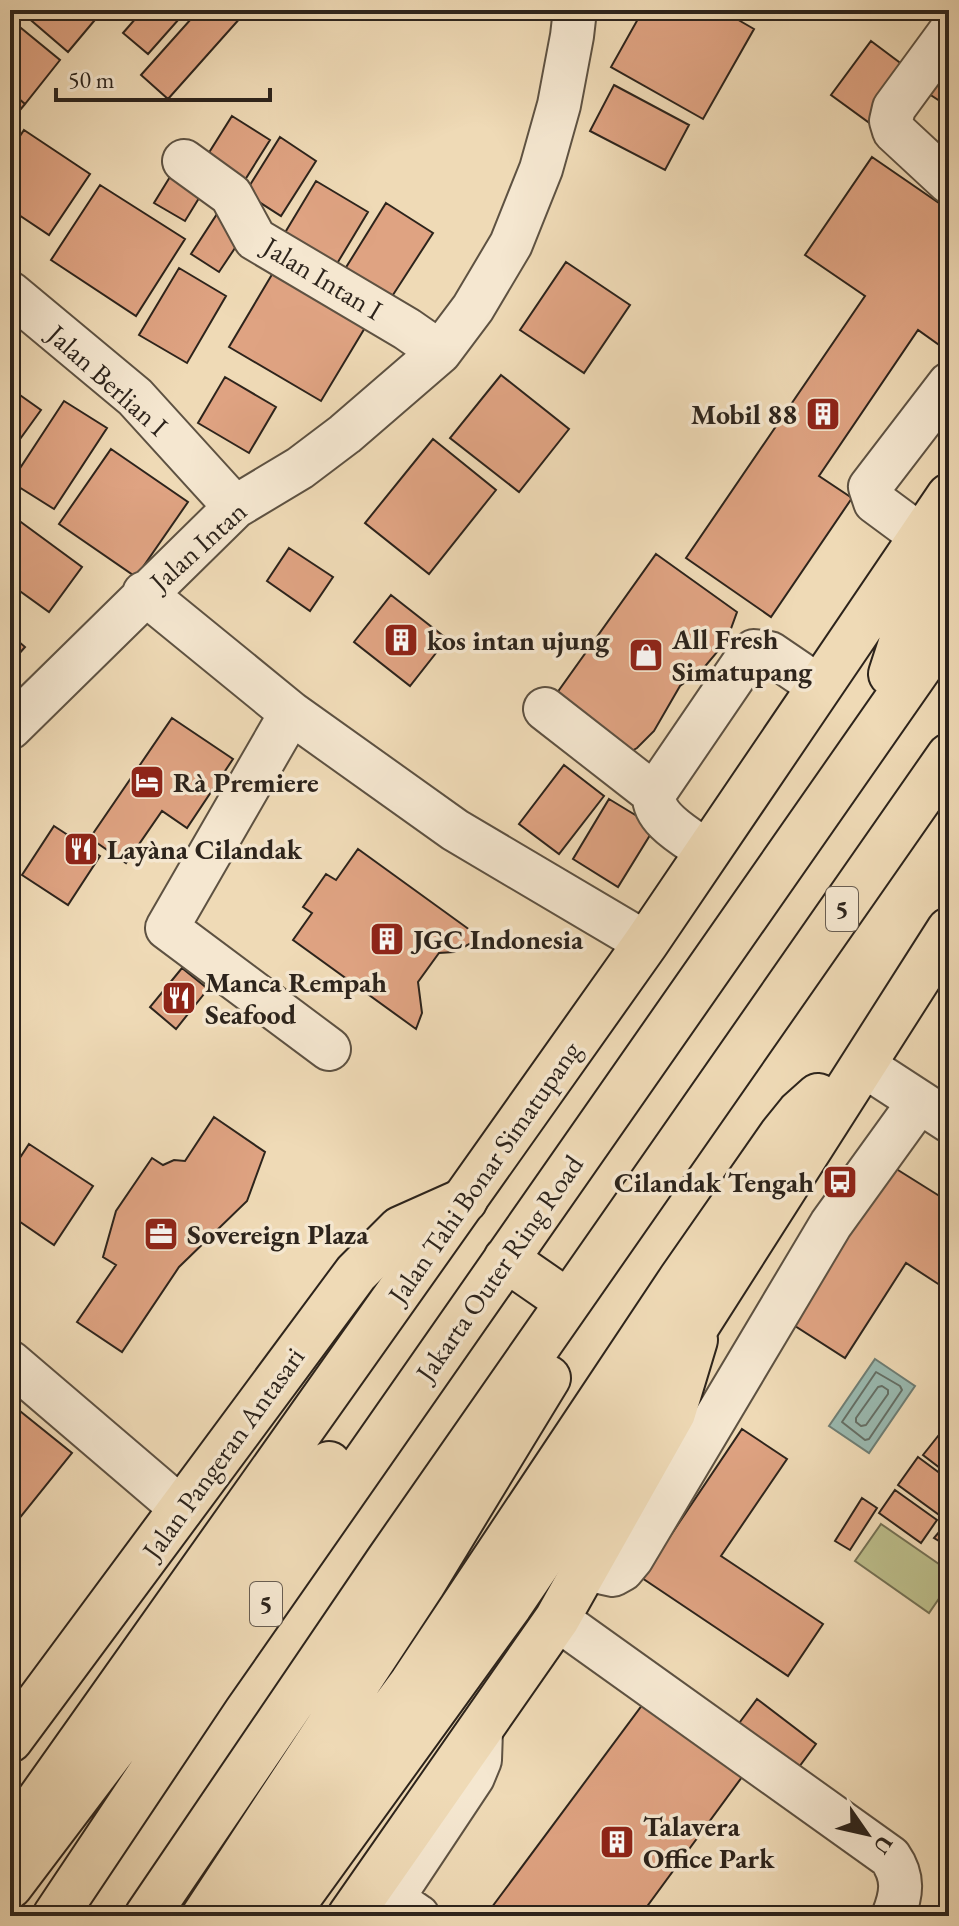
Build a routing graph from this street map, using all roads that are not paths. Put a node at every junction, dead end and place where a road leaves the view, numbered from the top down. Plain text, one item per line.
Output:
1 (575, 10) edge
2 (949, 33) edge
3 (184, 161) dead end
4 (949, 182) edge
5 (10, 293) edge
6 (440, 352) junction
7 (949, 384) edge
8 (949, 496) edge
9 (235, 507) junction
10 (935, 550) edge
11 (144, 593) junction
12 (949, 625) edge
13 (820, 687) junction
14 (890, 708) junction
15 (545, 709) dead end
16 (291, 713) junction
17 (10, 728) edge
18 (949, 756) edge
19 (654, 794) junction
20 (949, 799) edge
21 (708, 852) junction
22 (949, 930) edge
23 (646, 943) junction
24 (329, 1049) dead end
25 (735, 1061) junction
26 (858, 1072) junction
27 (934, 1111) edge
28 (465, 1200) junction
29 (617, 1230) junction
30 (506, 1259) junction
31 (568, 1302) junction
32 (704, 1311) junction
33 (439, 1355) junction
34 (10, 1362) edge
35 (182, 1509) junction
36 (585, 1569) junction
37 (557, 1619) junction
38 (16, 1723) edge
39 (481, 1726) junction
40 (10, 1841) edge
41 (10, 1886) edge
42 (55, 1916) edge
43 (147, 1916) edge
44 (204, 1916) edge
45 (239, 1916) edge
46 (285, 1916) edge
47 (350, 1916) edge
48 (418, 1916) edge
49 (893, 1916) edge

1 - 6 street, Jalan Intan
2 - 4 street
3 - 6 street, Jalan Intan I
5 - 9 street, Jalan Berlian I
6 - 9 street, Jalan Intan
7 - 10 street
8 - 10 main road, Jalan Tahi Bonar Simatupang
9 - 11 street, Jalan Intan
10 - 13 main road, Jalan Tahi Bonar Simatupang
10 - 14 main road
11 - 16 street, Jalan Intan
11 - 17 street
12 - 14 main road, Jakarta Outer Ring Road / 5
13 - 19 street
13 - 21 main road, Jalan Tahi Bonar Simatupang
14 - 30 main road, Jakarta Outer Ring Road / 5
15 - 19 street
16 - 23 street, Jalan Intan
16 - 24 street
18 - 25 main road, 5
19 - 21 street
20 - 25 main road
21 - 23 main road, Jalan Tahi Bonar Simatupang
22 - 26 main road
23 - 28 main road, Jalan Tahi Bonar Simatupang
25 - 29 main road, 5
26 - 27 street
26 - 32 main road
26 - 45 main road
27 - 36 street
28 - 35 main road, Jalan Pangeran Antasari
28 - 40 main road, Jalan Tahi Bonar Simatupang
29 - 31 main road, 5
29 - 44 main road
30 - 31 main road
30 - 33 main road, Jakarta Outer Ring Road / 5
31 - 43 main road, 5
32 - 36 main road
32 - 46 main road
33 - 41 main road
33 - 42 main road, Jakarta Outer Ring Road / 5
34 - 35 street
35 - 38 main road, Jalan Pangeran Antasari
36 - 37 main road
37 - 39 main road
37 - 49 street
39 - 47 main road
39 - 48 street

